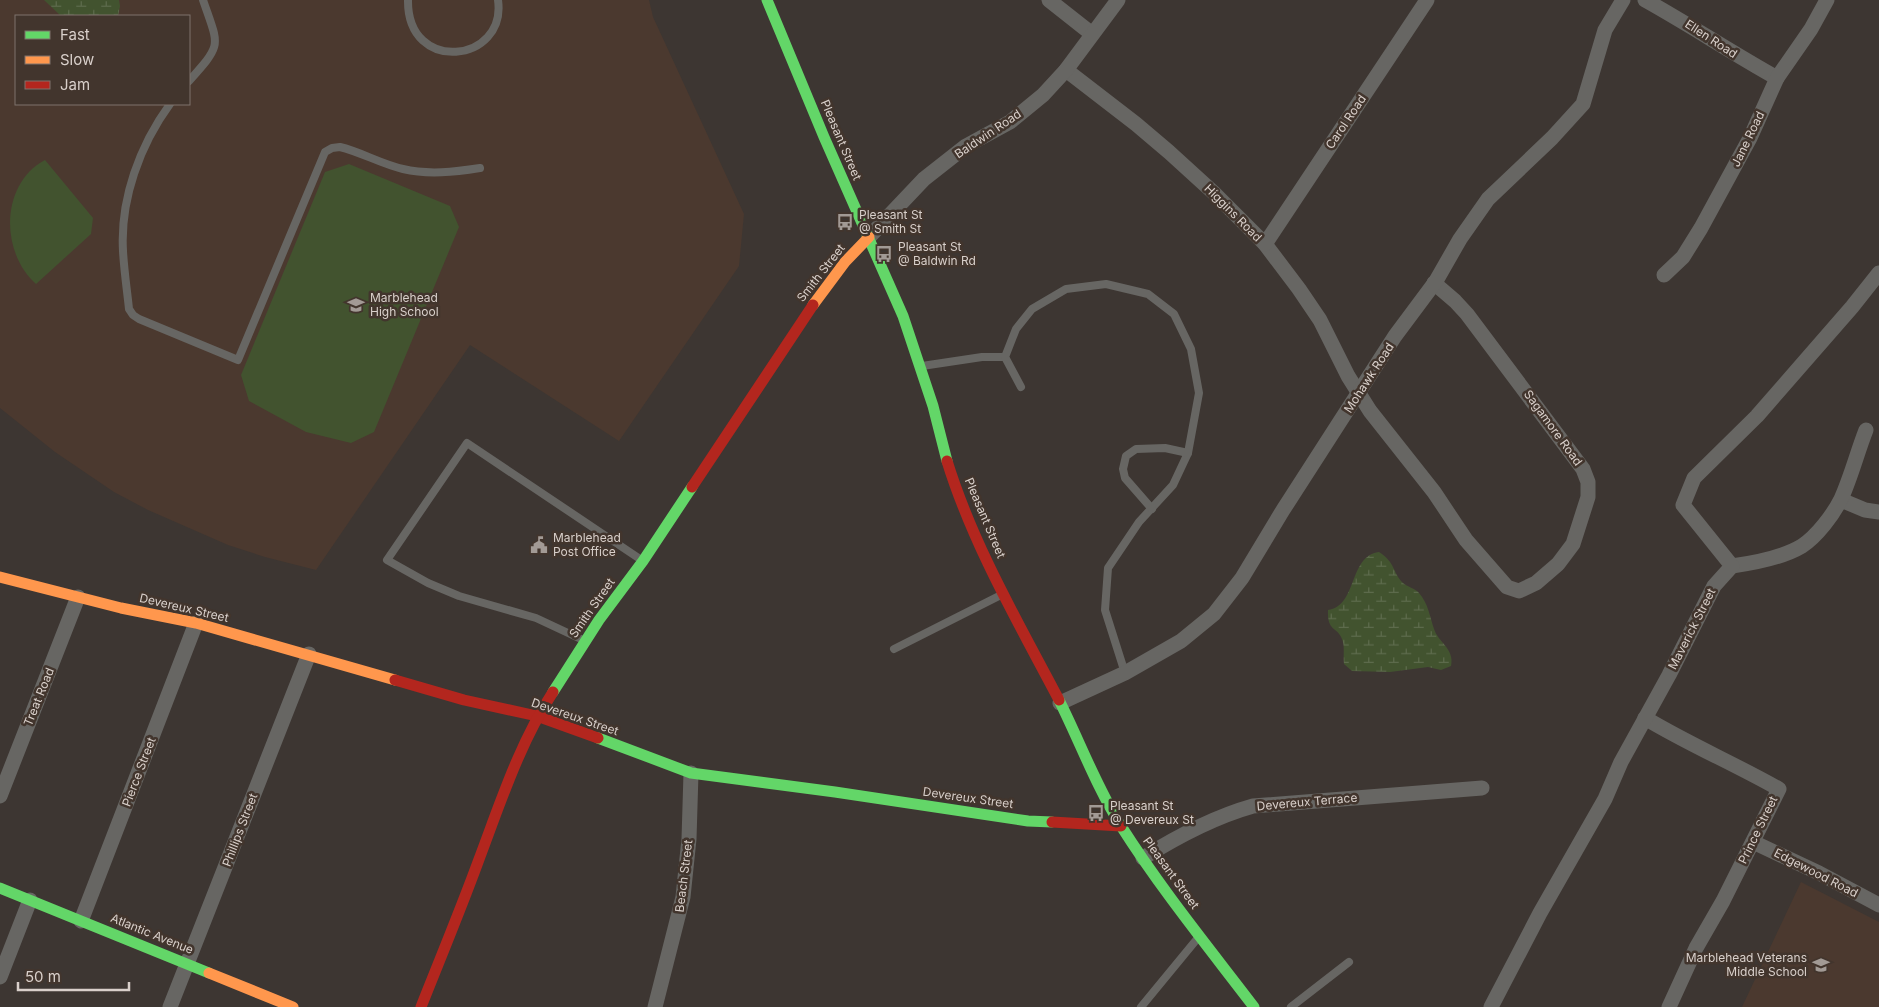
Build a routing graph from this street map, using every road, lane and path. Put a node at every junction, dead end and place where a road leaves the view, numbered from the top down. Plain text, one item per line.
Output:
1 (203, 0) edge
2 (408, 0) edge
3 (498, 0) edge
4 (767, 0) edge
5 (1049, 0) edge
6 (1118, 0) edge
7 (1428, 0) edge
8 (1623, 0) edge
9 (1645, 0) edge
10 (1826, 0) edge
11 (1092, 34) junction
12 (1066, 70) junction
13 (1777, 78) junction
14 (190, 80) edge
15 (169, 105) edge
16 (480, 168) dead end
17 (868, 237) junction
18 (1264, 244) junction
19 (1879, 273) edge
20 (1664, 275) dead end
21 (1434, 283) junction
22 (1005, 357) junction
23 (920, 366) junction
24 (1021, 387) dead end
25 (1359, 393) junction
26 (1866, 430) dead end
27 (1188, 453) junction
28 (1840, 500) junction
29 (1152, 509) junction
30 (1879, 512) edge
31 (643, 561) junction
32 (1732, 566) junction
33 (0, 577) edge
34 (1003, 594) junction
35 (78, 597) junction
36 (196, 623) junction
37 (585, 641) junction
38 (894, 649) dead end
39 (309, 654) junction
40 (1125, 673) junction
41 (1060, 704) junction
42 (537, 716) junction
43 (1645, 718) junction
44 (691, 773) junction
45 (1482, 788) dead end
46 (0, 796) edge
47 (1121, 826) junction
48 (1753, 842) junction
49 (1143, 858) junction
50 (0, 888) edge
51 (30, 900) junction
52 (1879, 905) edge
53 (81, 921) junction
54 (1200, 936) junction
55 (1349, 962) dead end
56 (187, 963) junction
57 (0, 977) edge
58 (1251, 1006) edge
59 (170, 1007) edge
60 (293, 1007) edge
61 (421, 1007) edge
62 (655, 1007) edge
63 (1141, 1007) edge
64 (1291, 1007) edge
65 (1491, 1007) edge
66 (1669, 1007) edge

1 - 14 lane
2 - 3 lane
4 - 17 street, Pleasant Street
5 - 11 street
6 - 11 street, Baldwin Road
7 - 18 street, Carol Road
8 - 21 street, Mohawk Road
9 - 13 street, Ellen Road
10 - 13 street, Jane Road
11 - 12 street, Baldwin Road
12 - 17 street, Baldwin Road
12 - 18 street, Higgins Road
13 - 20 street, Jane Road
15 - 16 lane
17 - 23 street, Pleasant Street
17 - 31 street, Smith Street
18 - 25 street, Higgins Road
19 - 32 street
21 - 25 street, Mohawk Road
21 - 25 street, Sagamore Road
22 - 23 lane
22 - 24 lane
22 - 27 lane
23 - 34 street, Pleasant Street
25 - 40 street, Mohawk Road
26 - 28 street
27 - 29 lane
27 - 29 lane
28 - 30 street
28 - 32 street
29 - 40 lane
31 - 37 street, Smith Street
31 - 37 lane
32 - 43 street, Maverick Street
33 - 35 street, Devereux Street
34 - 38 lane
34 - 41 street, Pleasant Street
35 - 36 street, Devereux Street
35 - 46 street, Treat Road
36 - 39 street, Devereux Street
36 - 53 street, Pierce Street
37 - 42 street, Smith Street
39 - 42 street, Devereux Street
39 - 56 street, Phillips Street
40 - 41 street, Mohawk Road
41 - 47 street, Pleasant Street
42 - 44 street, Devereux Street
42 - 61 street, Smith Street
43 - 48 street, Prince Street
43 - 65 street, Maverick Street
44 - 47 street, Devereux Street
44 - 62 street, Beach Street
45 - 49 street, Devereux Terrace
47 - 49 street, Pleasant Street
48 - 52 street, Edgewood Road
48 - 66 street, Prince Street
49 - 54 street, Pleasant Street
50 - 51 street, Atlantic Avenue
51 - 53 street, Atlantic Avenue
51 - 57 street
53 - 56 street, Atlantic Avenue
54 - 58 street, Pleasant Street
54 - 63 lane
55 - 64 lane
56 - 59 street, Phillips Street
56 - 60 street, Atlantic Avenue

